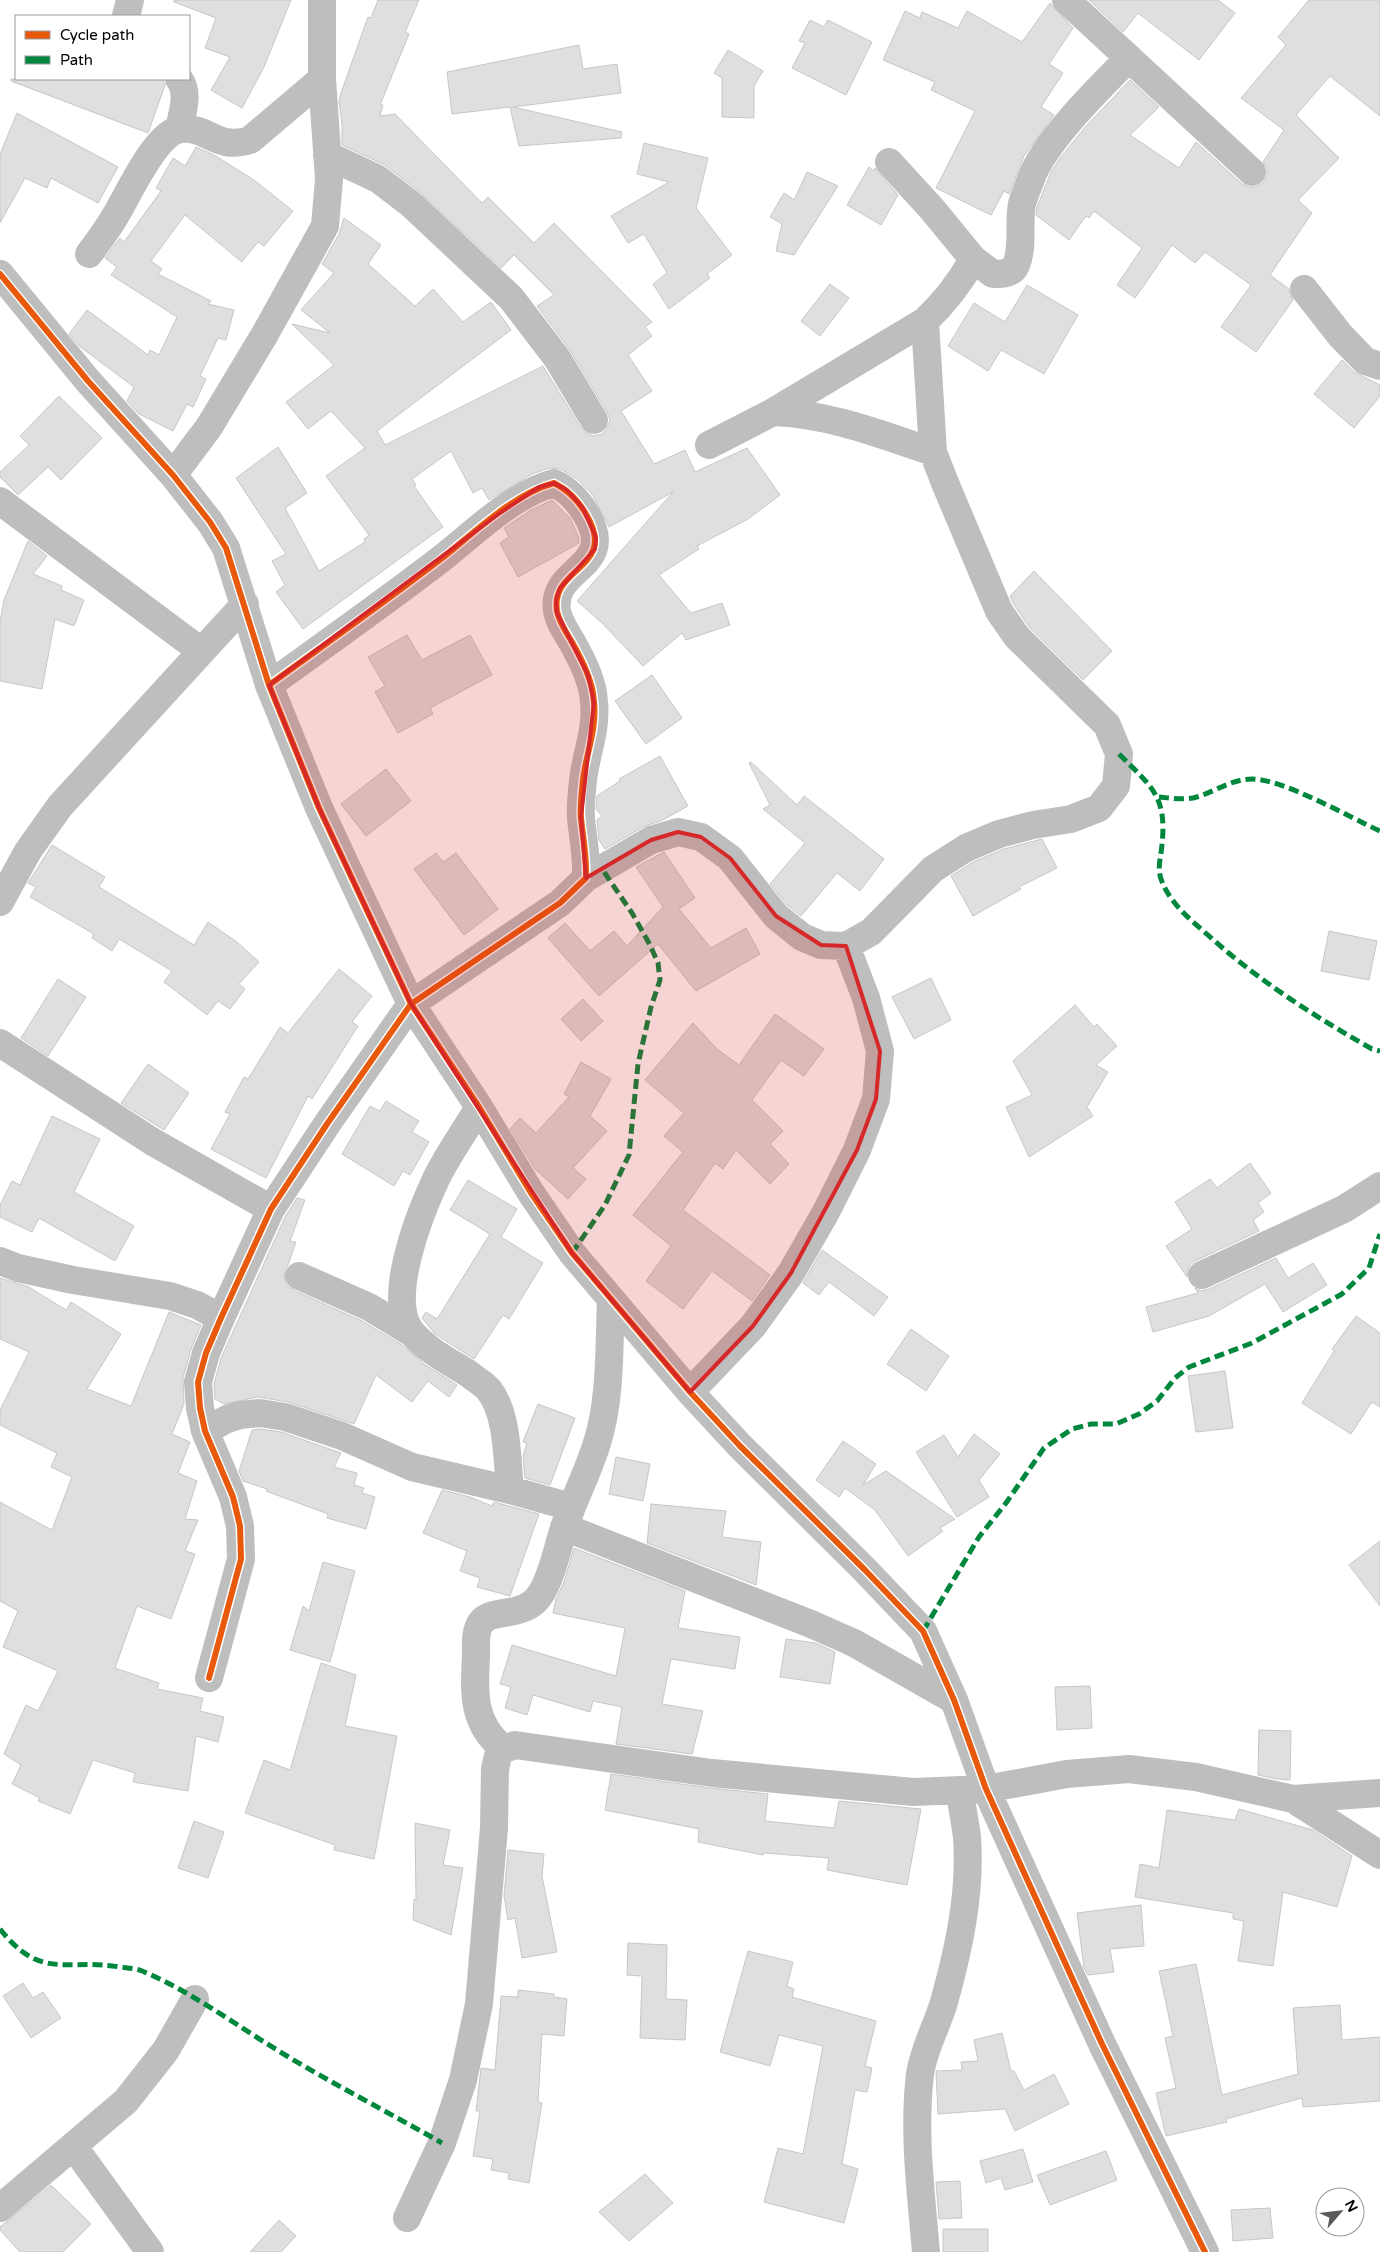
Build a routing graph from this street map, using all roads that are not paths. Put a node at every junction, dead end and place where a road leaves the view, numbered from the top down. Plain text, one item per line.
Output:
1 (130, 0) edge
2 (322, 0) edge
3 (1066, 0) edge
4 (126, 15) edge
5 (1129, 58) junction
6 (322, 79) junction
7 (180, 80) edge
8 (179, 129) junction
9 (327, 155) junction
10 (889, 162) dead end
11 (1252, 172) dead end
12 (89, 254) dead end
13 (973, 259) junction
14 (0, 274) edge
15 (1304, 289) dead end
16 (925, 321) junction
17 (1380, 366) edge
18 (773, 412) junction
19 (594, 420) dead end
20 (710, 445) dead end
21 (932, 452) junction
22 (173, 475) junction
23 (0, 501) edge
24 (245, 604) junction
25 (201, 651) junction
26 (270, 685) junction
27 (586, 878) junction
28 (0, 902) edge
29 (846, 946) junction
30 (411, 1004) junction
31 (0, 1043) edge
32 (479, 1107) junction
33 (1380, 1186) edge
34 (270, 1209) junction
35 (0, 1261) edge
36 (299, 1276) dead end
37 (1202, 1276) dead end
38 (611, 1300) junction
39 (221, 1318) junction
40 (412, 1333) junction
41 (690, 1392) junction
42 (205, 1431) junction
43 (510, 1490) junction
44 (568, 1517) junction
45 (210, 1678) dead end
46 (954, 1700) junction
47 (504, 1748) junction
48 (973, 1791) junction
49 (1380, 1793) edge
50 (1293, 1799) junction
51 (1380, 1855) edge
52 (195, 1999) dead end
53 (74, 2147) junction
54 (0, 2208) edge
55 (407, 2218) dead end
56 (150, 2252) edge
57 (926, 2252) edge
58 (1205, 2252) edge

1 - 4 street
2 - 6 street
3 - 5 street
5 - 11 street
5 - 13 street
6 - 8 street
6 - 9 street
7 - 8 street
8 - 12 street
9 - 19 street
9 - 22 street
10 - 13 street
13 - 16 street
14 - 22 street
15 - 17 street
16 - 18 street
16 - 21 street
18 - 20 street
18 - 21 street
21 - 29 street
22 - 24 street
23 - 25 street
24 - 25 street
24 - 26 street
25 - 28 street
26 - 27 street
26 - 30 street
27 - 29 street
27 - 30 street
29 - 41 street
30 - 32 street
30 - 34 street
31 - 34 street
32 - 38 street
32 - 40 street
33 - 37 street
34 - 39 street
35 - 39 street
36 - 40 street
38 - 41 street
38 - 44 street
39 - 42 street
40 - 43 street
41 - 46 street
42 - 43 street
42 - 45 street
43 - 44 street
44 - 46 street
44 - 47 street
46 - 48 street
47 - 48 street
47 - 55 street
48 - 50 street
48 - 57 street
48 - 58 street
49 - 50 street
50 - 51 street
52 - 53 street
53 - 54 street
53 - 56 street

